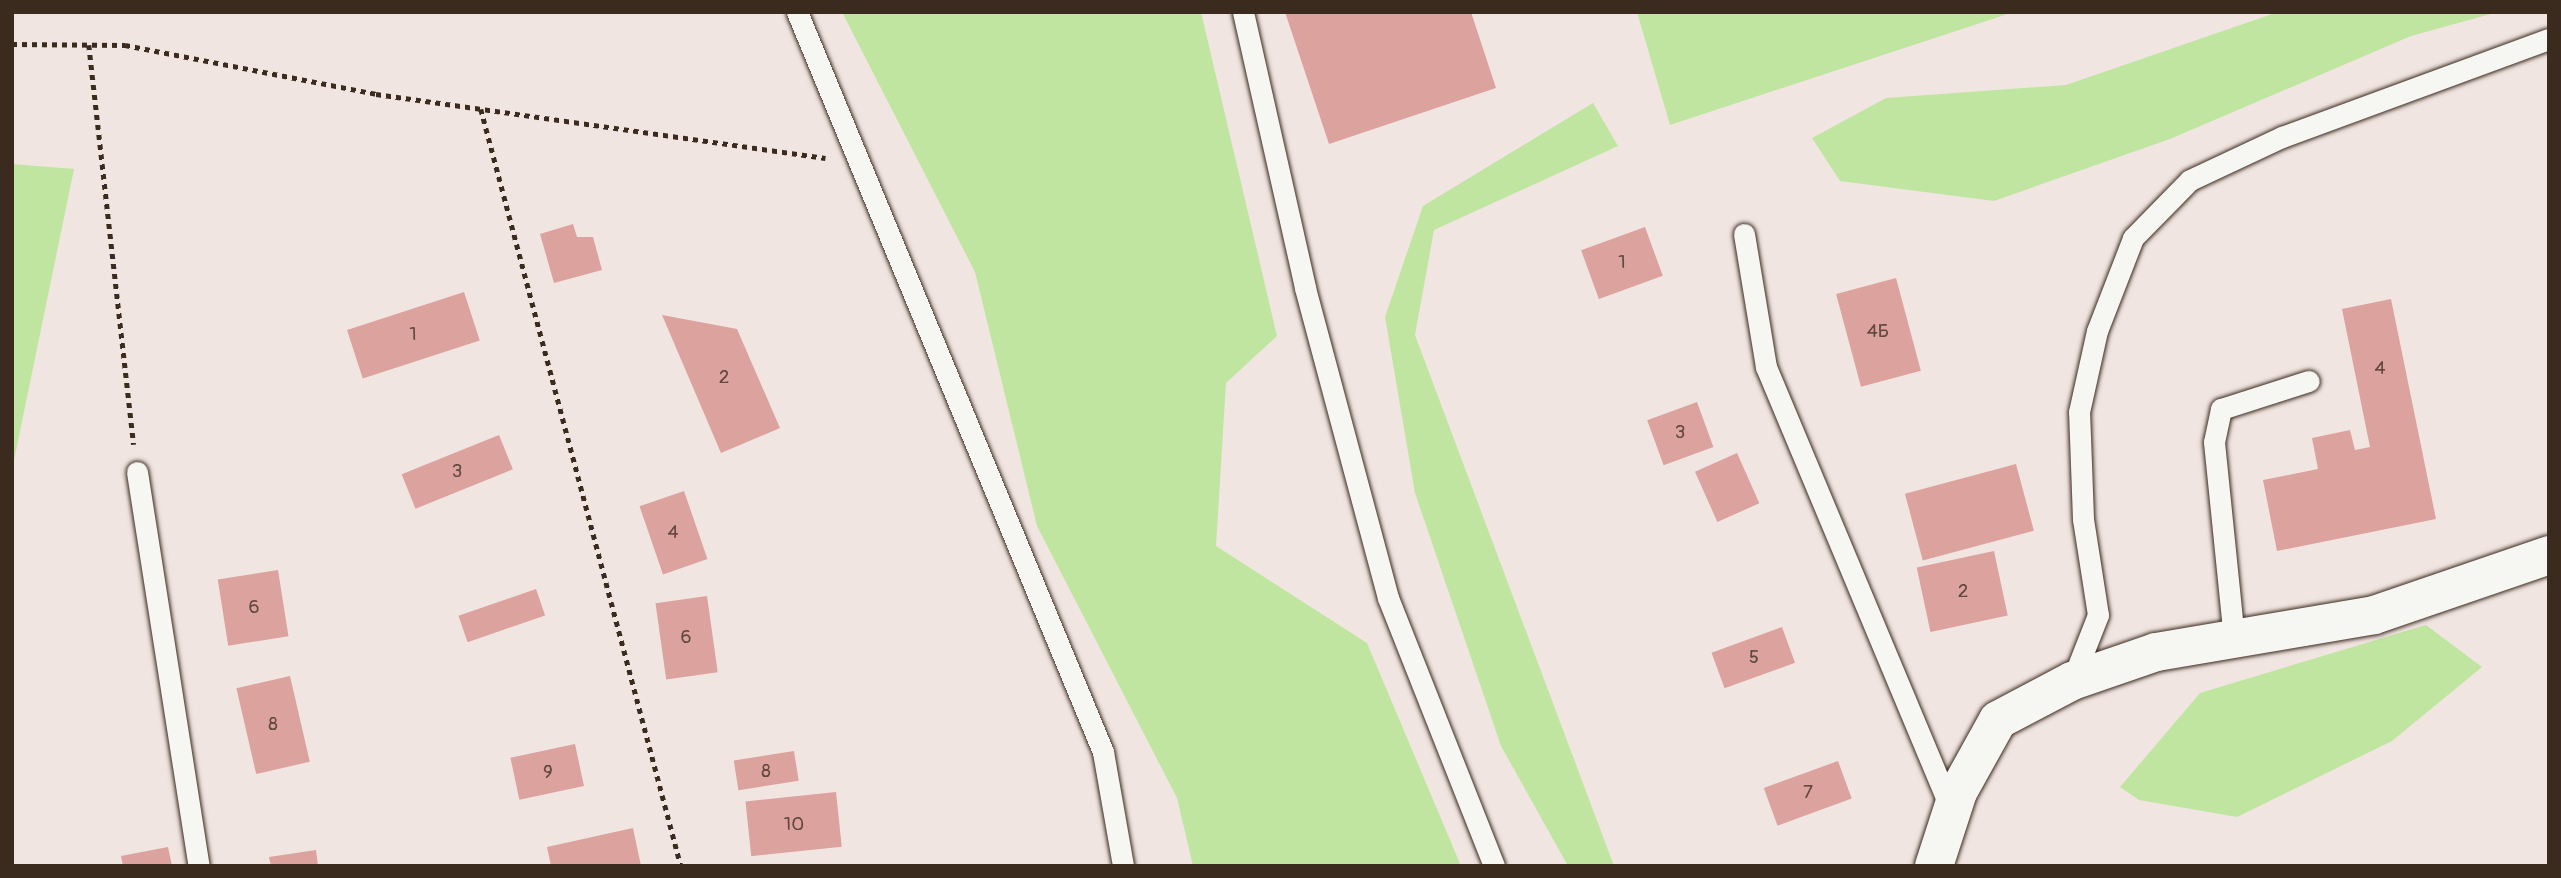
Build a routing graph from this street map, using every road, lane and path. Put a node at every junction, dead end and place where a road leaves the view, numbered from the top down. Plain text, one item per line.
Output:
1 (797, 12) edge
2 (1243, 12) edge
3 (2549, 39) edge
4 (12, 44) edge
5 (89, 45) junction
6 (481, 109) junction
7 (854, 162) junction
8 (1744, 234) dead end
9 (2309, 381) dead end
10 (137, 472) joint
11 (2549, 555) edge
12 (2234, 639) junction
13 (2072, 681) junction
14 (1951, 811) junction
15 (199, 866) edge
16 (681, 866) edge
17 (1123, 866) edge
18 (1494, 866) edge
19 (1934, 866) edge

1 - 7 lane
2 - 18 lane
3 - 13 lane
4 - 5 path
5 - 6 path
5 - 10 path
6 - 7 path
6 - 16 path
7 - 17 lane
8 - 14 lane
9 - 12 lane
10 - 15 lane
11 - 12 street
12 - 13 street
13 - 14 street
14 - 19 street

